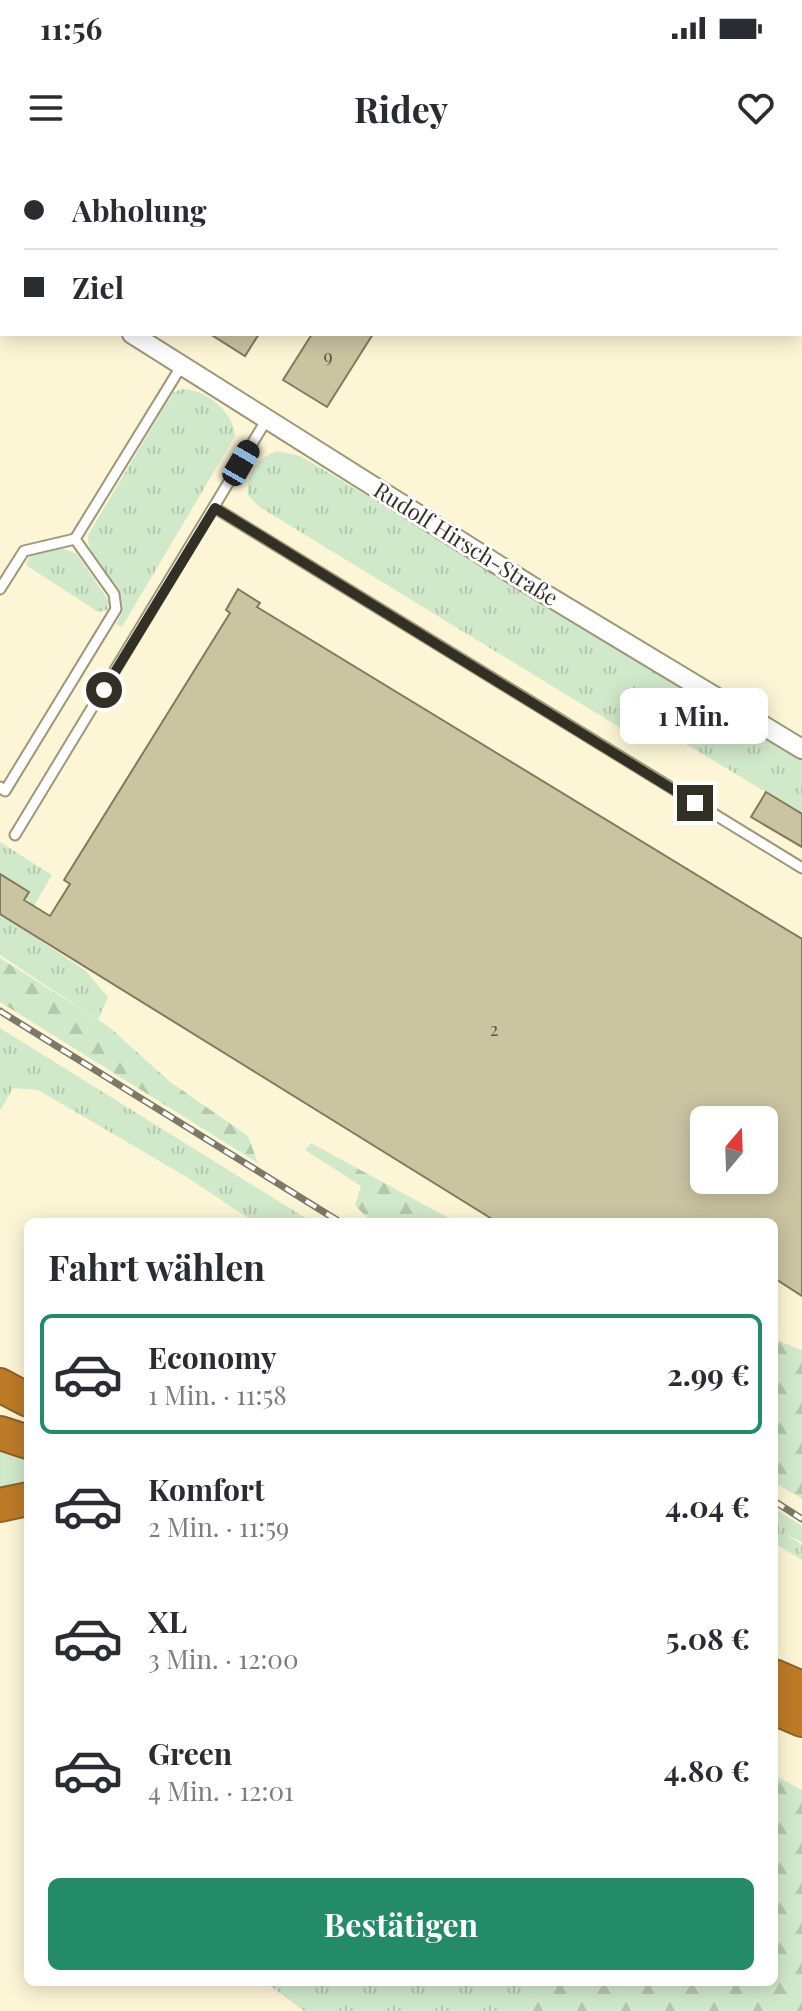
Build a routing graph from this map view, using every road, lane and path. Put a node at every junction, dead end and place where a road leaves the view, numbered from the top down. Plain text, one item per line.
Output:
1 (152, 339) edge
2 (182, 365) junction
3 (267, 419) junction
4 (215, 508) junction
5 (75, 539) junction
6 (0, 589) edge
7 (802, 749) edge
8 (0, 787) edge
9 (15, 835) dead end
10 (802, 868) edge
11 (0, 1385) edge
12 (24, 1398) edge
13 (0, 1401) edge
14 (24, 1408) edge
15 (0, 1433) edge
16 (24, 1441) edge
17 (24, 1500) edge
18 (0, 1505) edge
19 (778, 1678) edge
20 (802, 1688) edge
21 (778, 1710) edge
22 (802, 1720) edge

1 - 2 street, Rudolf Hirsch-Straße
2 - 3 street, Rudolf Hirsch-Straße
2 - 5 lane
3 - 4 lane
3 - 7 street, Rudolf Hirsch-Straße
4 - 9 lane
4 - 10 lane
5 - 6 lane
5 - 8 lane
11 - 12 highway
13 - 14 highway
15 - 16 highway
17 - 18 highway
19 - 20 highway
21 - 22 highway

